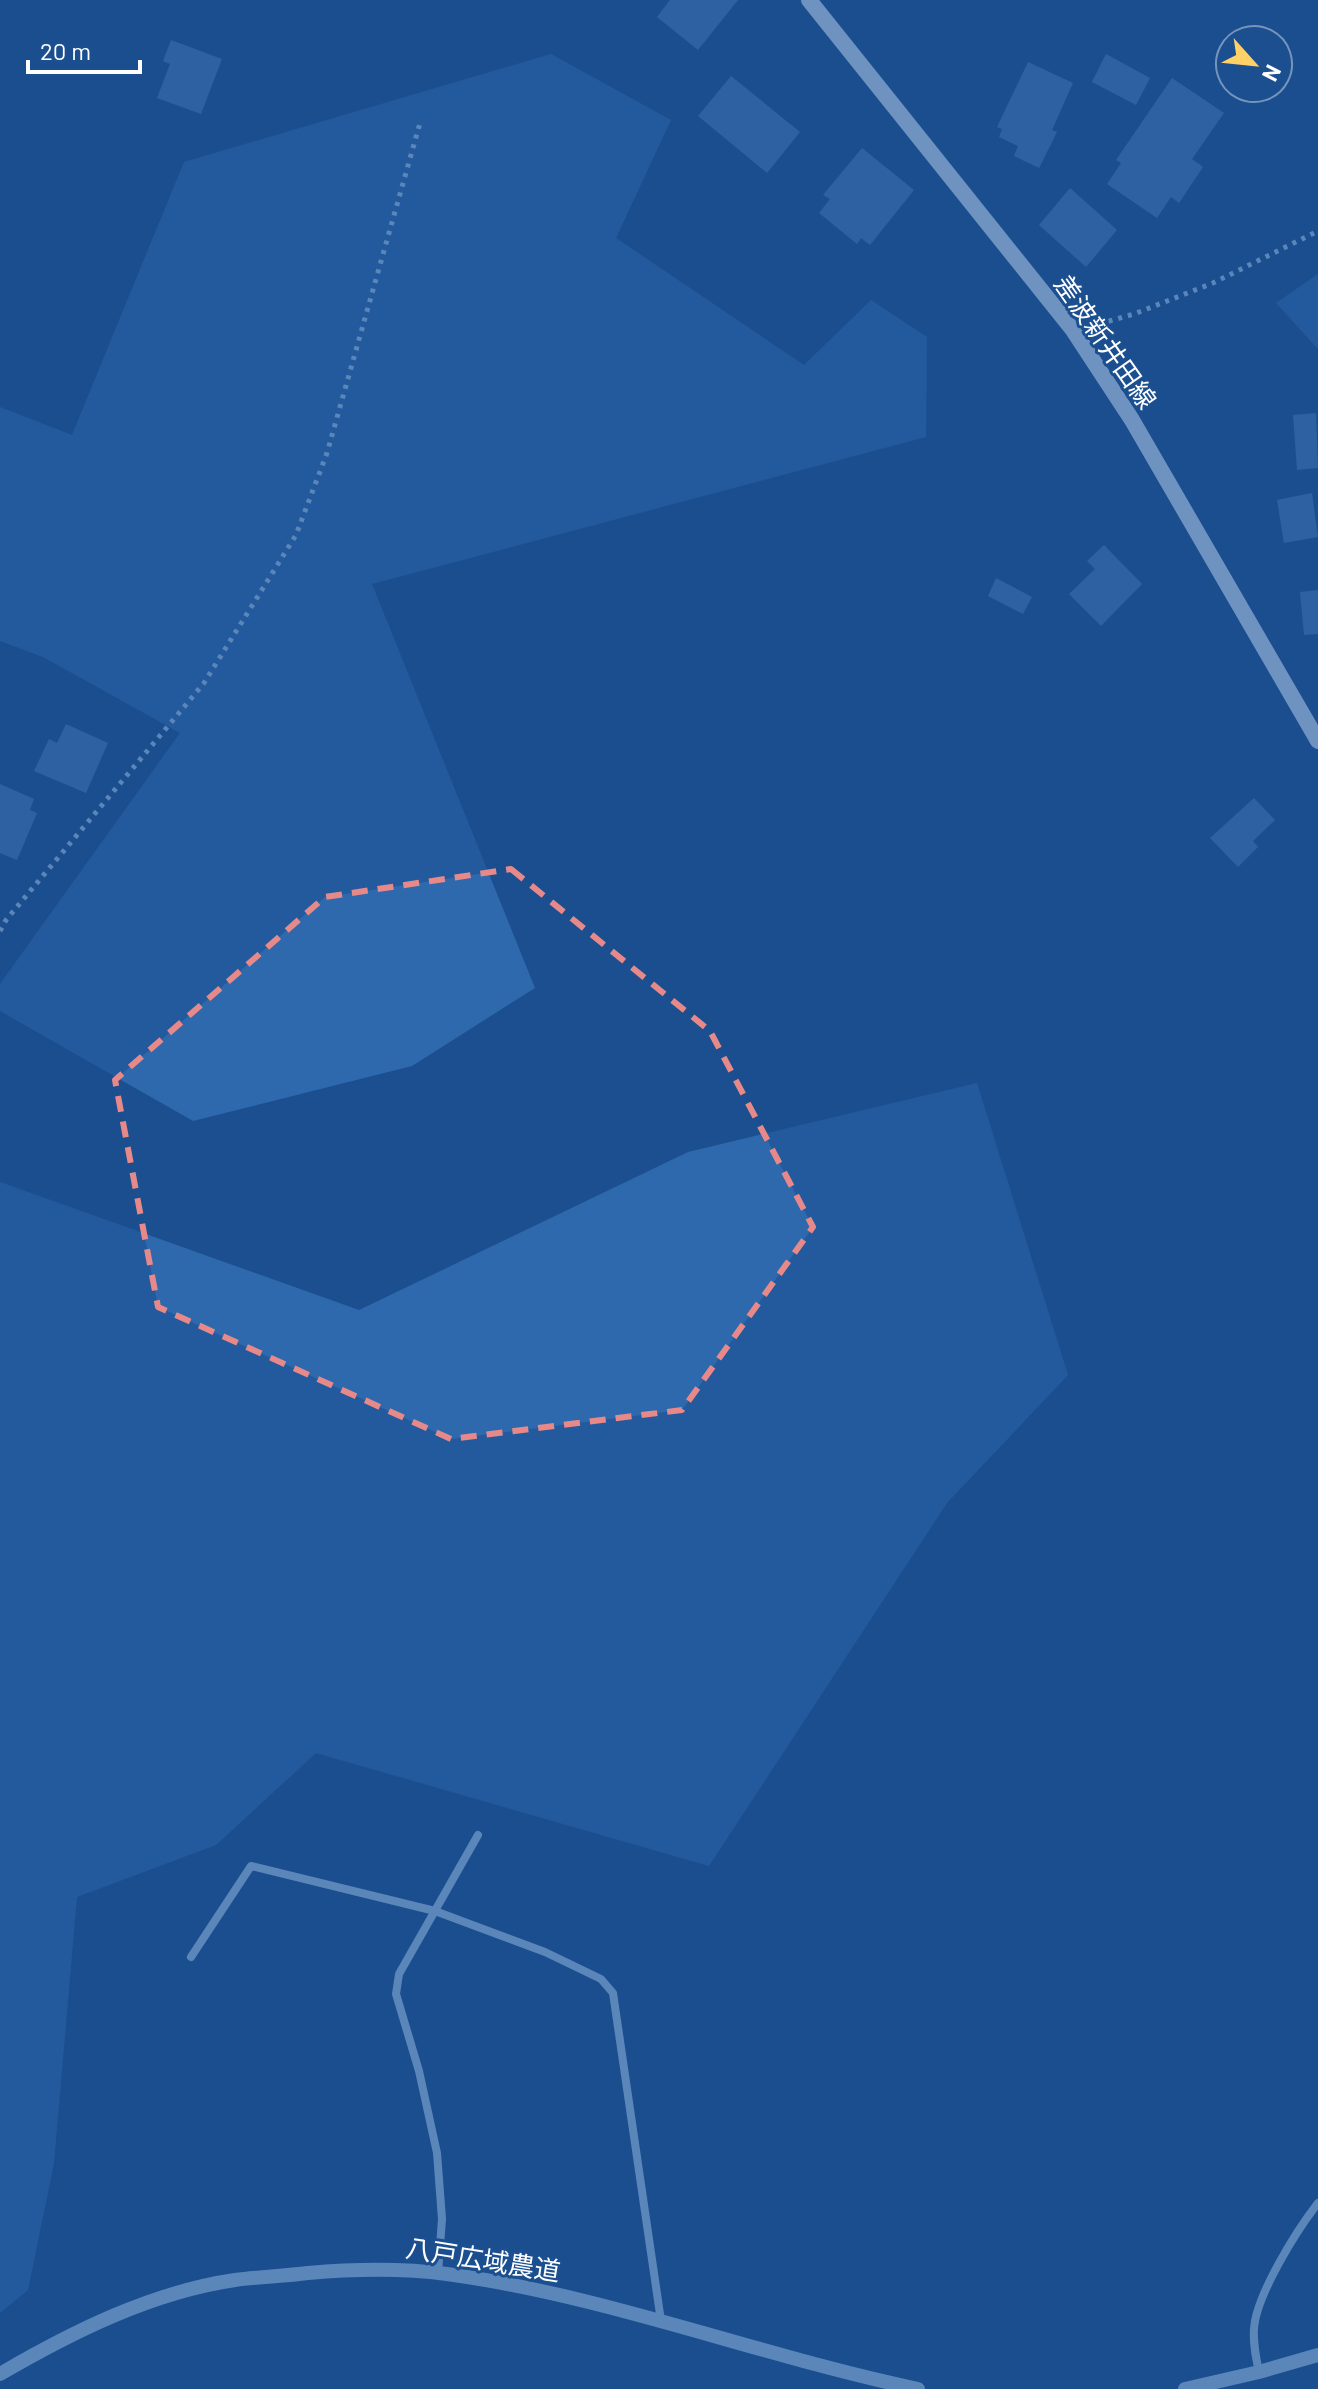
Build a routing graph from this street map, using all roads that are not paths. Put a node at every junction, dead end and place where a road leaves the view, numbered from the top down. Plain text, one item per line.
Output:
1 (809, 0) edge
2 (1318, 741) edge
3 (478, 1835) dead end
4 (435, 1911) junction
5 (191, 1957) dead end
6 (1318, 2203) edge
7 (438, 2273) junction
8 (661, 2321) junction
9 (1318, 2355) edge
10 (1259, 2372) junction
11 (0, 2374) edge
12 (918, 2389) edge
13 (1185, 2389) edge

1 - 2 main road, 差波新井田線
3 - 4 street
4 - 5 street
4 - 7 street
4 - 8 street
6 - 10 street
7 - 8 street, 八戸広域農道
7 - 11 street, 八戸広域農道
8 - 12 street, 八戸広域農道
9 - 10 street
10 - 13 street

